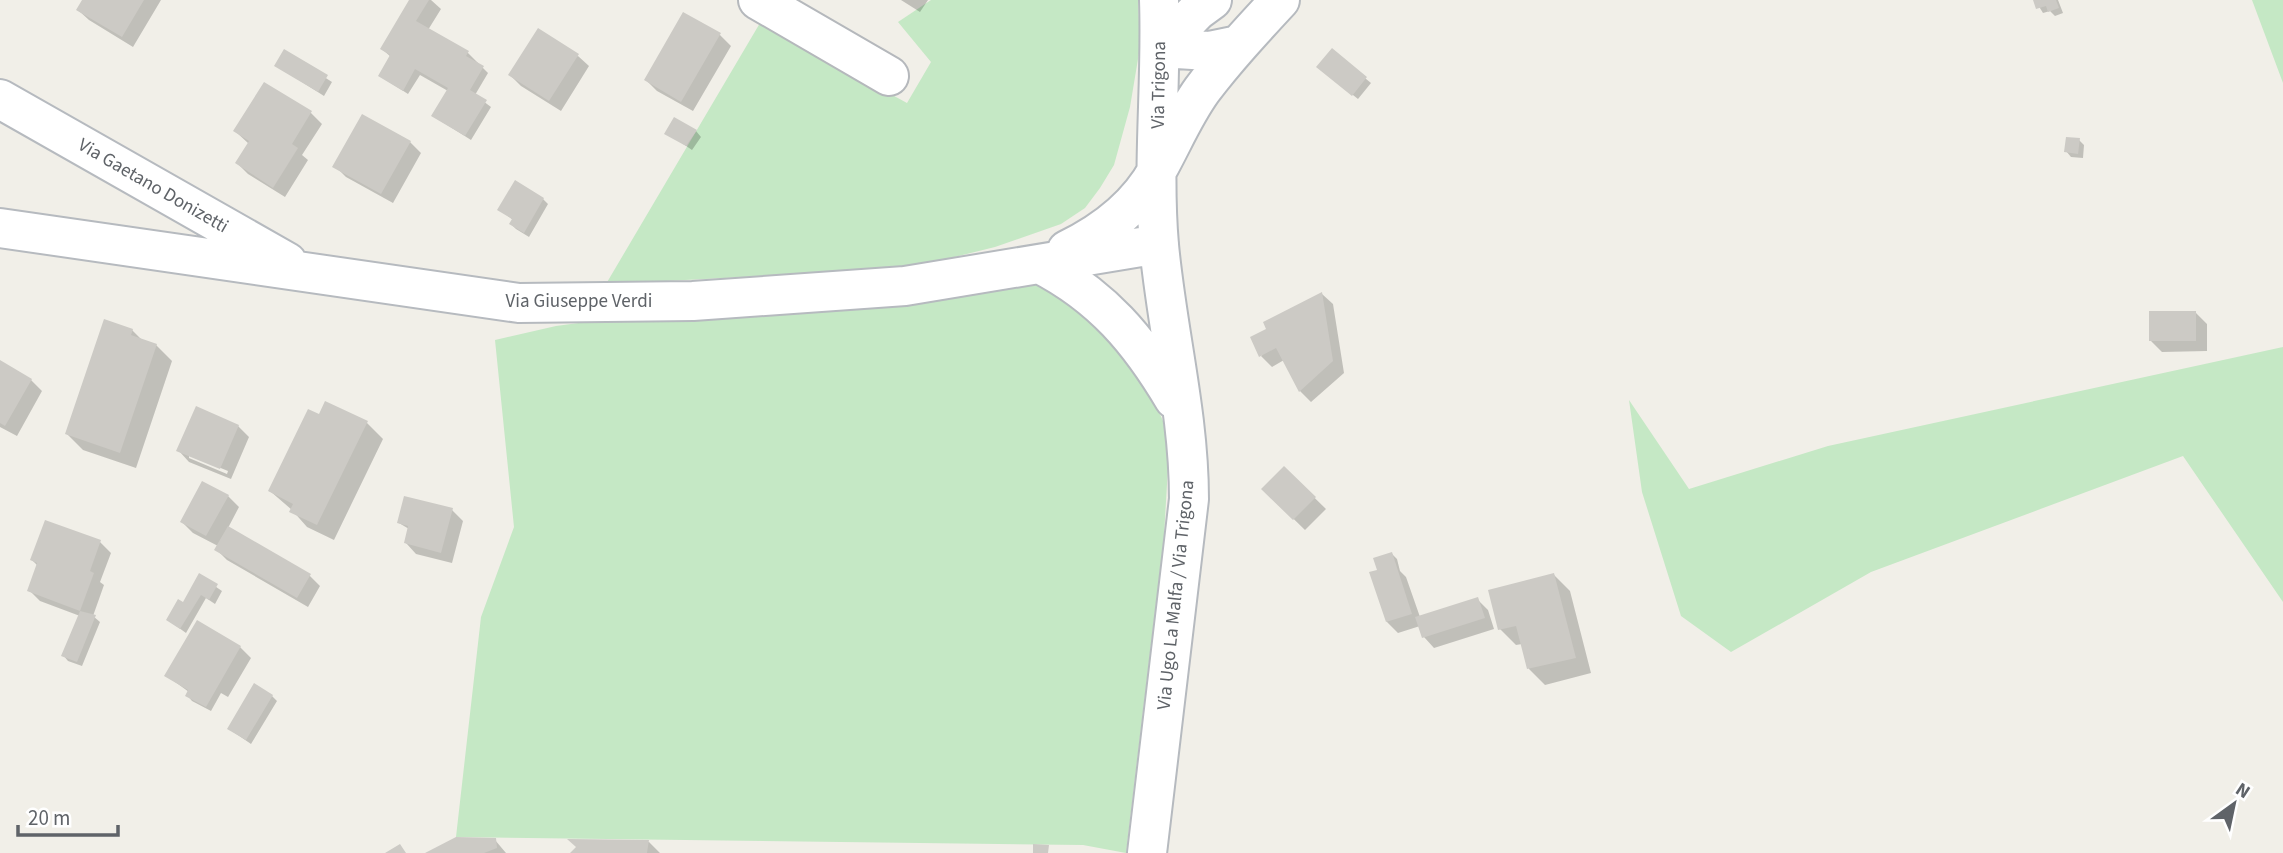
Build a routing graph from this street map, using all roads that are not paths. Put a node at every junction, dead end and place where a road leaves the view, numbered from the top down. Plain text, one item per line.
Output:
1 (758, 0) edge
2 (1159, 0) edge
3 (1212, 0) edge
4 (1280, 0) edge
5 (1238, 45) junction
6 (1161, 48) junction
7 (889, 76) dead end
8 (0, 99) edge
9 (1158, 170) junction
10 (0, 228) edge
11 (223, 244) junction
12 (1159, 244) junction
13 (1040, 264) junction
14 (307, 273) joint
15 (1185, 417) junction
16 (1147, 853) edge

1 - 7 street
2 - 6 street, Via Trigona
3 - 6 street
4 - 5 street
5 - 6 street
5 - 9 street
6 - 9 street, Via Trigona
8 - 11 street, Via Gaetano Donizetti
9 - 12 street, Via Ugo La Malfa / Via Trigona
9 - 13 street
10 - 11 street
11 - 14 street, Via Gaetano Donizetti
12 - 13 street, Via Giuseppe Verdi
12 - 15 street, Via Ugo La Malfa / Via Trigona
13 - 14 street, Via Giuseppe Verdi
13 - 15 street
15 - 16 street, Via Ugo La Malfa / Via Trigona

